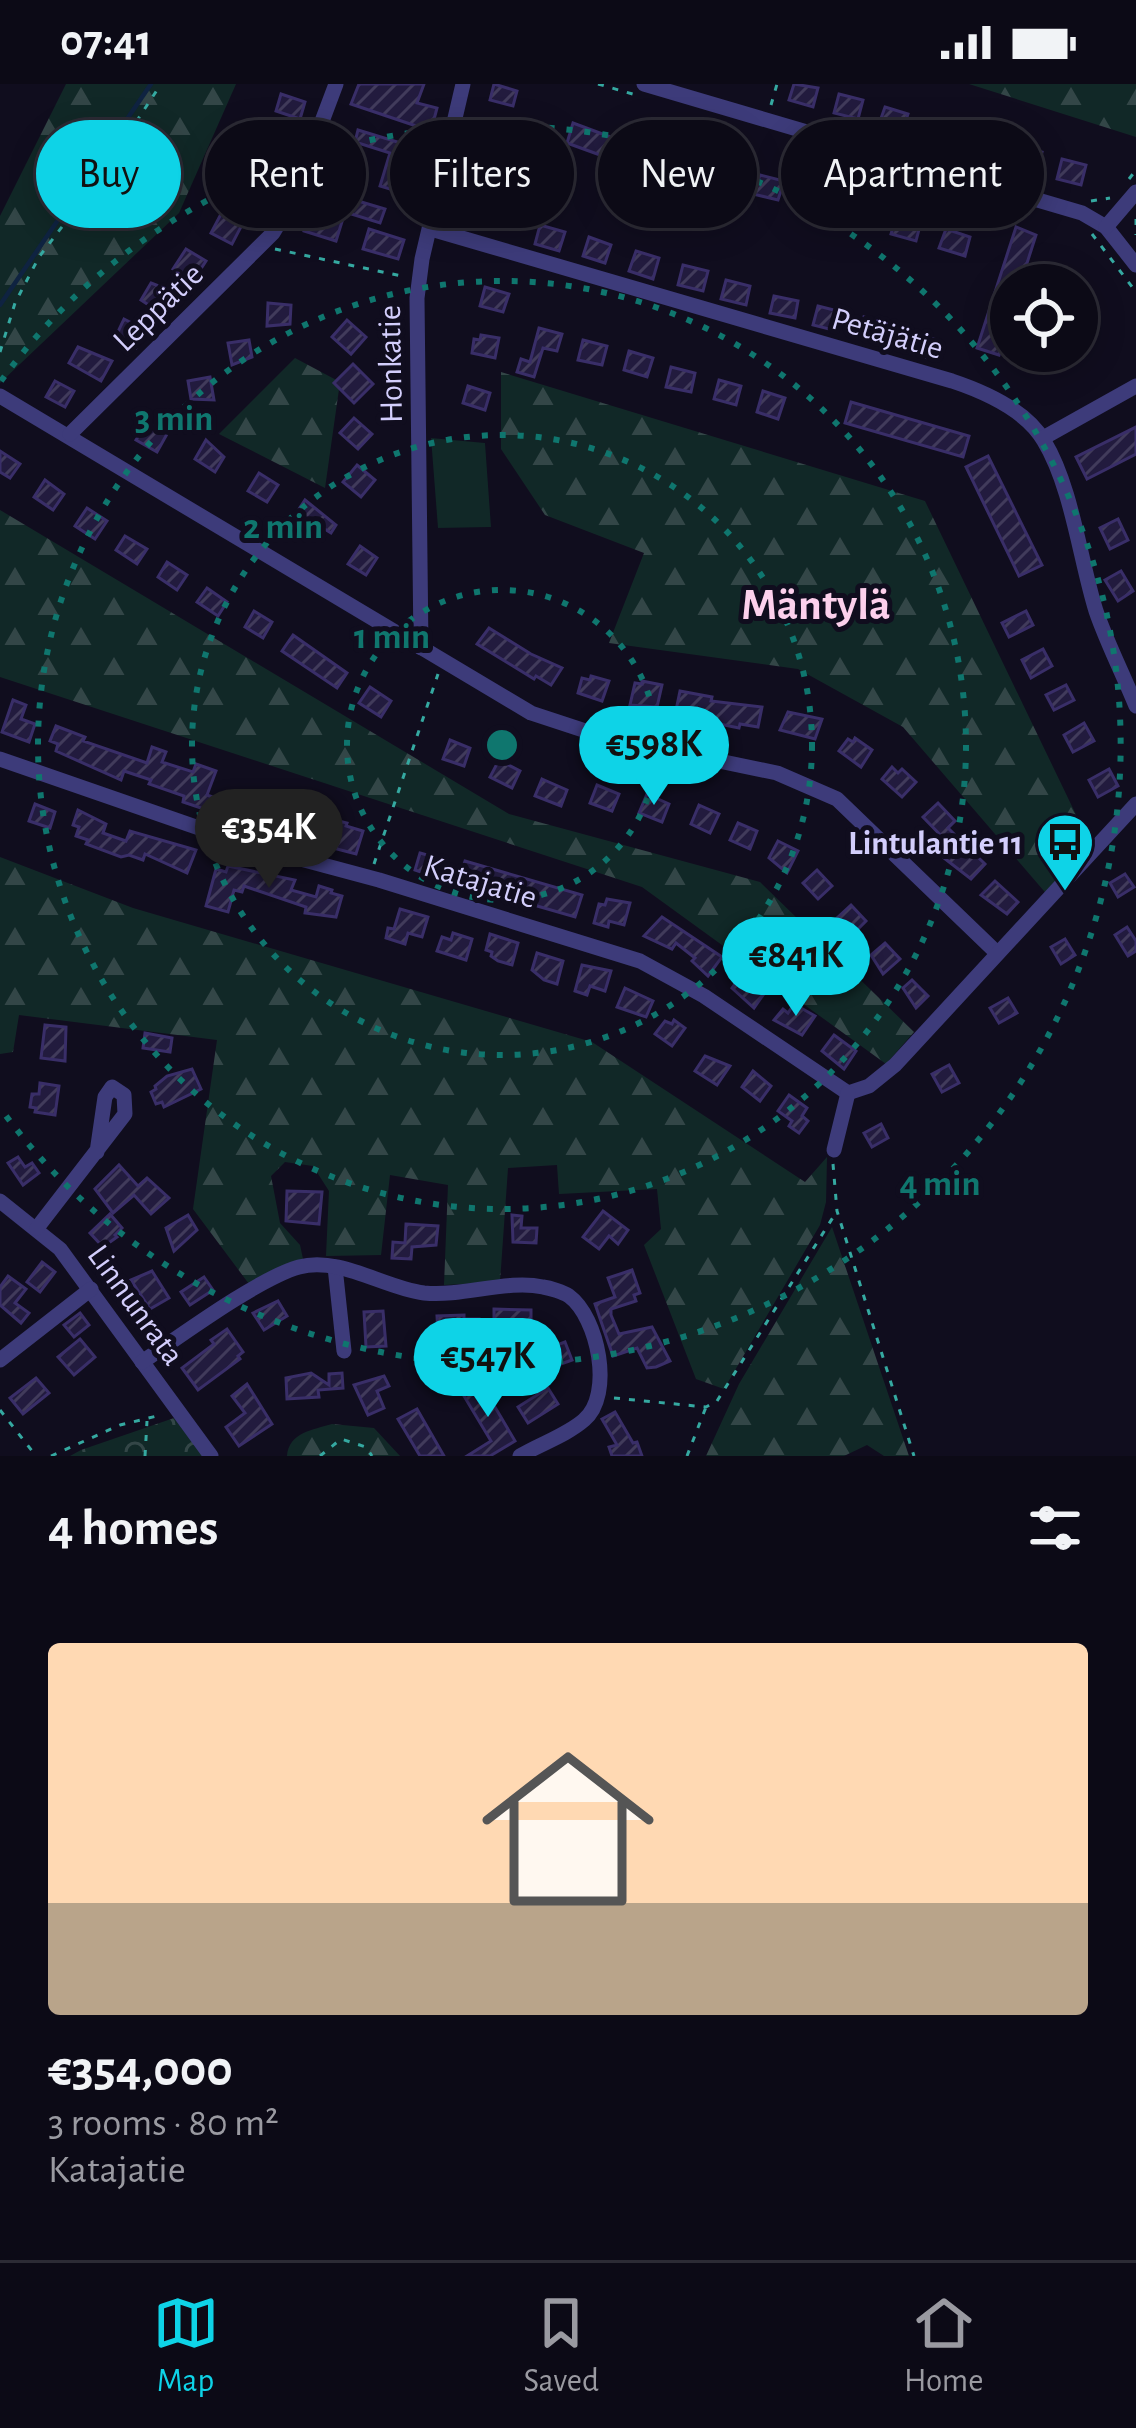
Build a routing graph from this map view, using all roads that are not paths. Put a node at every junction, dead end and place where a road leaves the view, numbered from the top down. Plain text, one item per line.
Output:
1 (336, 84) edge
2 (464, 84) edge
3 (644, 84) edge
4 (1128, 188) edge
5 (1106, 227) junction
6 (431, 229) junction
7 (1136, 266) edge
8 (1136, 386) edge
9 (0, 396) edge
10 (70, 434) junction
11 (1043, 439) junction
12 (421, 648) junction
13 (1136, 706) edge
14 (0, 759) edge
15 (1136, 804) edge
16 (998, 953) junction
17 (848, 1094) junction
18 (834, 1150) road end
19 (97, 1152) dead end
20 (0, 1201) edge
21 (37, 1228) junction
22 (334, 1267) junction
23 (91, 1289) junction
24 (344, 1351) dead end
25 (0, 1360) edge
26 (142, 1362) junction
27 (212, 1456) edge
28 (520, 1456) edge

1 - 10 street, Leppätie
2 - 6 street, Honkatie
3 - 5 street
4 - 5 street
5 - 7 street
6 - 11 street, Petäjätie
6 - 12 street, Honkatie
8 - 11 street
9 - 10 street
10 - 12 street
11 - 13 street, Petäjätie
12 - 16 street
14 - 17 street, Katajatie
15 - 16 street
16 - 17 street
17 - 18 street
19 - 21 street
20 - 21 street, Linnunrata
21 - 23 street, Linnunrata
22 - 24 street
22 - 26 street
22 - 28 street
23 - 25 street
23 - 26 street, Linnunrata
26 - 27 street, Linnunrata

